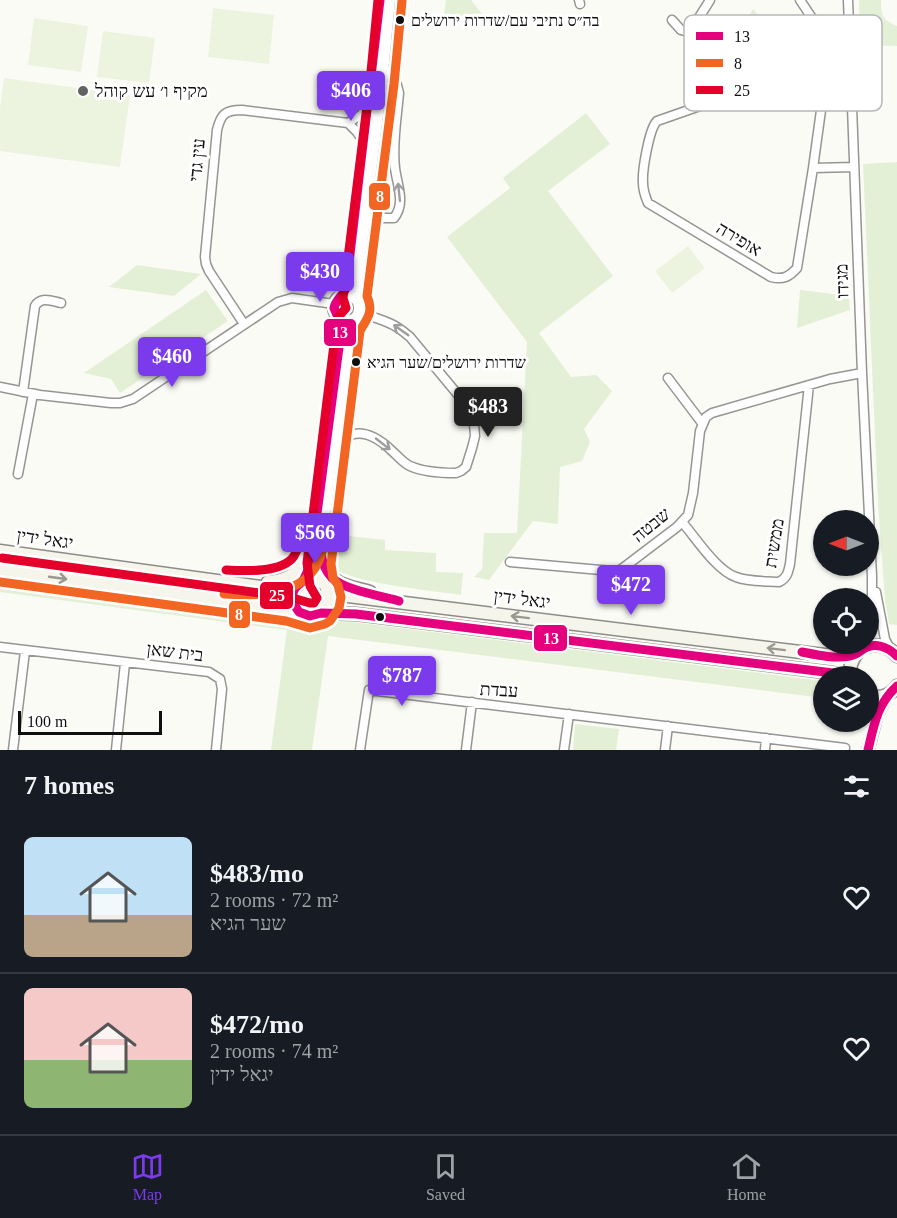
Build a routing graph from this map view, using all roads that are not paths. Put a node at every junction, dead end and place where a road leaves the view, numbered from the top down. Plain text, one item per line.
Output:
1 (380, 0) edge
2 (390, 0) edge
3 (710, 0) edge
4 (800, 0) edge
5 (848, 0) edge
6 (701, 15) edge
7 (810, 15) edge
8 (849, 15) edge
9 (672, 20) dead end
10 (684, 31) edge
11 (384, 67) junction
12 (368, 106) junction
13 (686, 111) edge
14 (821, 111) edge
15 (852, 111) edge
16 (348, 123) junction
17 (363, 141) junction
18 (854, 167) junction
19 (813, 168) junction
20 (364, 224) junction
21 (343, 295) junction
22 (357, 302) junction
23 (62, 303) dead end
24 (334, 304) junction
25 (338, 319) junction
26 (350, 321) junction
27 (244, 324) junction
28 (862, 373) junction
29 (668, 378) dead end
30 (810, 385) junction
31 (0, 387) edge
32 (23, 392) junction
33 (33, 394) junction
34 (702, 423) junction
35 (334, 451) junction
36 (18, 474) dead end
37 (869, 510) edge
38 (682, 522) junction
39 (315, 529) junction
40 (0, 551) edge
41 (321, 551) junction
42 (510, 562) dead end
43 (0, 570) edge
44 (874, 576) edge
45 (301, 582) junction
46 (231, 583) junction
47 (325, 587) junction
48 (406, 603) junction
49 (299, 612) junction
50 (321, 613) junction
51 (879, 646) edge
52 (0, 647) edge
53 (25, 651) junction
54 (895, 654) edge
55 (855, 655) joint
56 (125, 663) junction
57 (851, 666) edge
58 (813, 670) edge
59 (894, 690) edge
60 (879, 697) edge
61 (472, 702) junction
62 (569, 714) junction
63 (668, 726) junction
64 (867, 732) edge
65 (766, 738) junction
66 (845, 748) dead end
67 (13, 750) edge
68 (116, 750) edge
69 (216, 750) edge
70 (360, 750) edge
71 (466, 750) edge
72 (564, 750) edge
73 (665, 750) edge
74 (765, 750) edge
75 (868, 750) edge

1 - 12 street
2 - 11 street
3 - 6 street
4 - 7 street
5 - 8 street, מגידו
9 - 10 street
11 - 20 street
20 -> 11 street
12 - 16 street
12 - 17 street
13 - 19 street, אופירה
14 - 19 street
15 - 18 street, מגידו
16 - 17 street
16 - 27 street, עין גדי
17 - 21 street
18 - 19 street
18 - 28 street, מגידו
20 - 22 street
21 - 22 street
21 - 24 street
22 - 26 street
35 -> 22 street
23 - 32 street
24 - 25 street
24 - 27 street
25 - 26 street
25 - 39 street
26 - 35 street
27 - 33 street
28 - 30 street
28 - 37 street, מגידו
29 - 34 street
30 - 34 street
30 - 38 street, ממשית
31 - 32 street
32 - 33 street
33 - 36 street
34 - 38 street, שבטה
35 - 41 street
38 - 42 street, שבטה
39 - 45 street
39 - 46 main road
40 - 46 main road, יגאל ידין
41 - 47 street
41 - 48 main road
43 -> 49 main road, יגאל ידין
44 - 54 street, מגידו
45 - 46 main road, יגאל ידין
45 - 47 main road
45 - 49 main road
47 - 48 main road, יגאל ידין
47 - 50 main road
55 -> 48 main road, יגאל ידין
49 - 50 main road
50 - 58 main road, יגאל ידין
51 - 54 main road
52 - 53 street, בית שאן
53 - 56 street, בית שאן
53 - 67 street
55 - 57 main road
56 - 68 street, בית שאן
56 - 69 street, בית שאן
59 - 60 main road
59 - 75 street
61 - 62 street, עבדת
61 - 70 street
61 - 71 street, עבדת
62 - 63 street, עבדת
62 - 72 street
63 - 65 street, עבדת
63 - 73 street
64 - 75 street
65 - 66 street, עבדת
65 - 74 street

